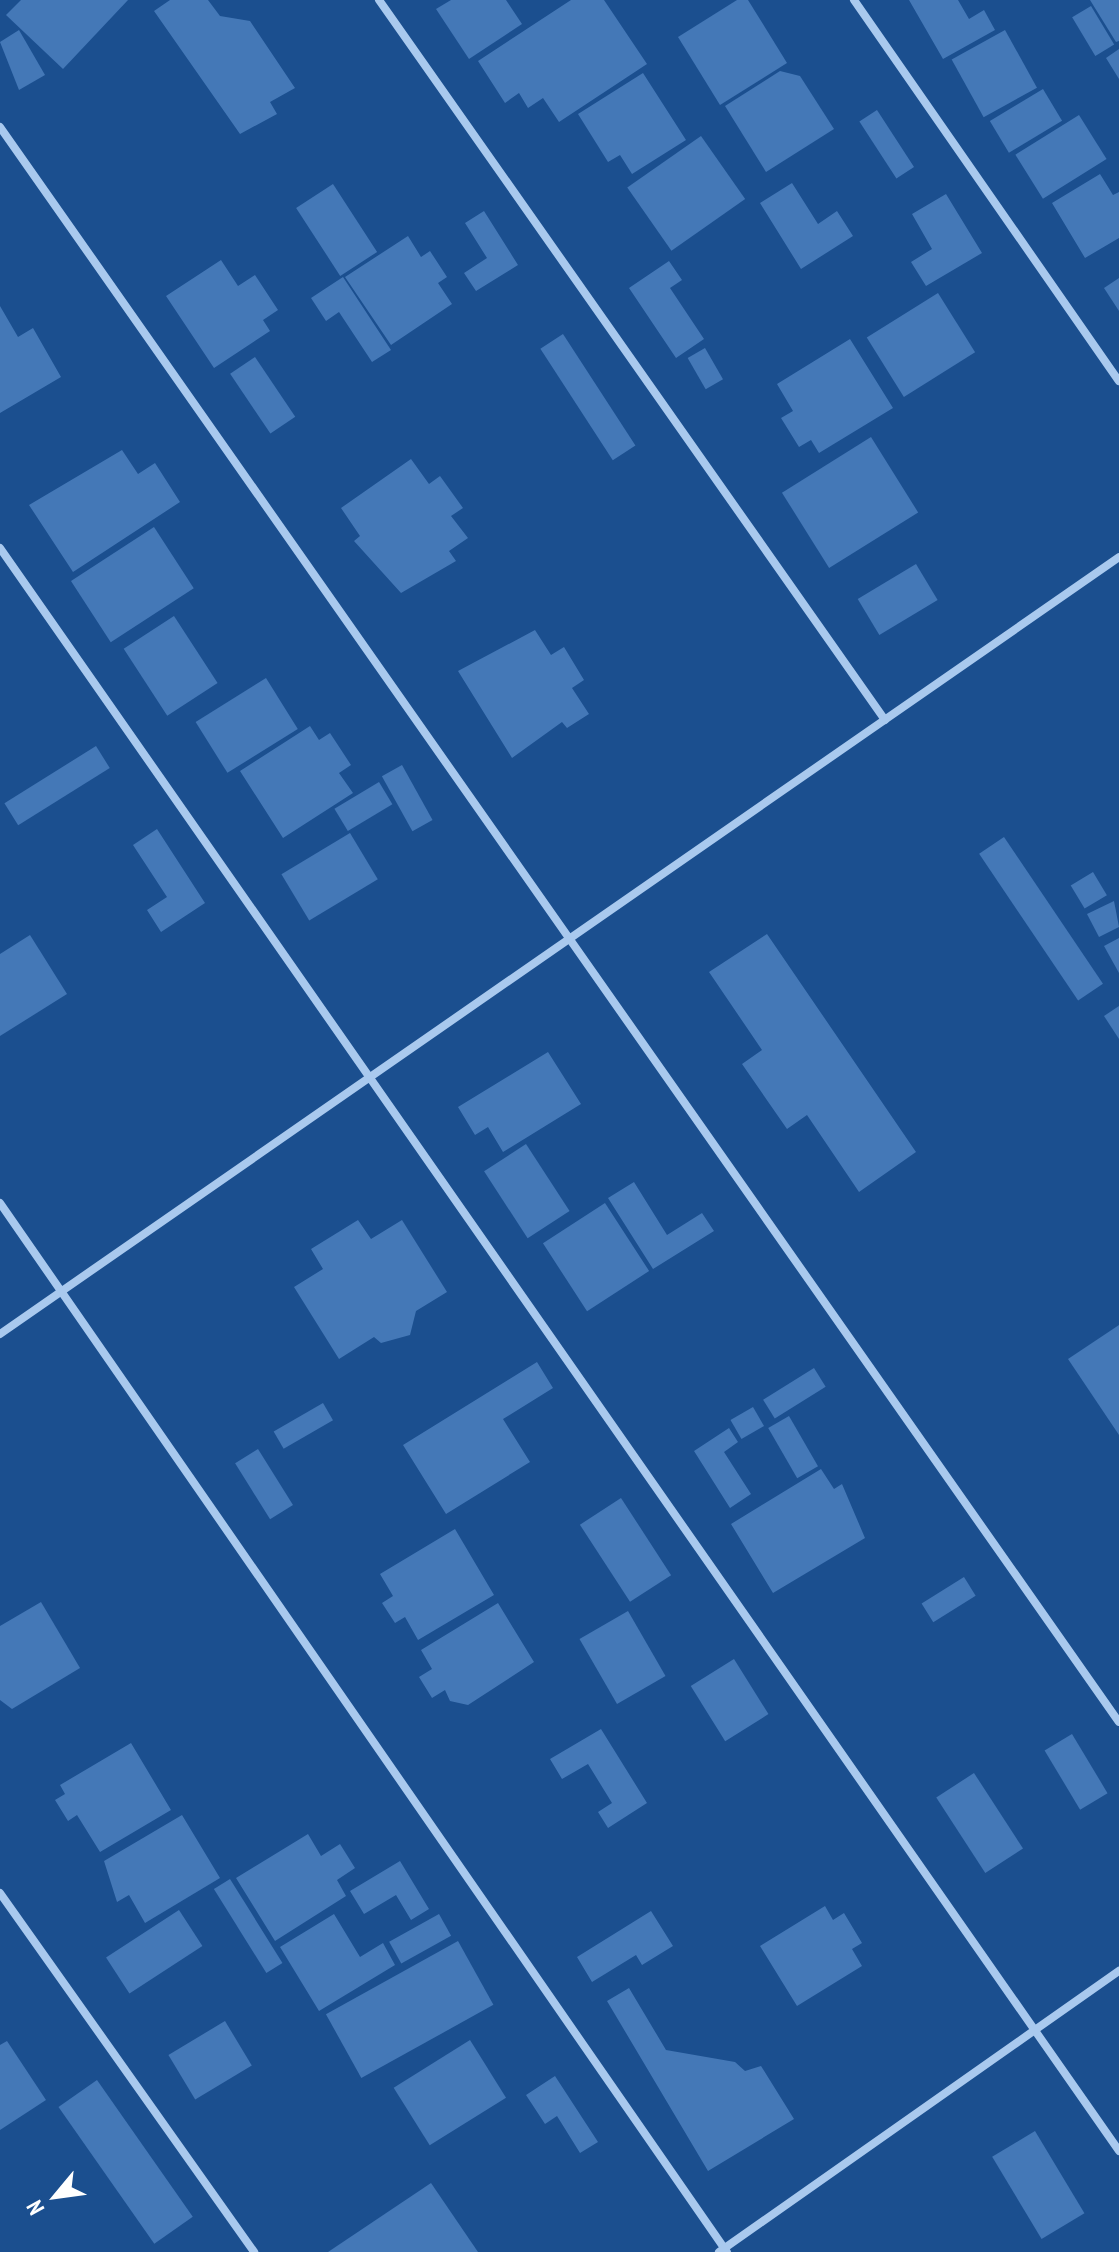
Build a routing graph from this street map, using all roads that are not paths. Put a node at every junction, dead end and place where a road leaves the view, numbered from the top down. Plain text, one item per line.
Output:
1 (379, 0) edge
2 (854, 0) edge
3 (0, 127) edge
4 (1119, 381) edge
5 (0, 548) edge
6 (1119, 557) edge
7 (885, 720) junction
8 (571, 938) junction
9 (368, 1078) junction
10 (0, 1203) edge
11 (62, 1291) junction
12 (0, 1334) edge
13 (1119, 1722) edge
14 (0, 1893) edge
15 (1119, 1971) edge
16 (1036, 2029) junction
17 (1119, 2151) edge
18 (724, 2251) edge
19 (254, 2252) edge

1 - 7 street
2 - 4 street
3 - 8 street
5 - 9 street
6 - 7 street
7 - 8 street
8 - 9 street
8 - 13 street
9 - 11 street
9 - 16 street
10 - 11 street
11 - 12 street
11 - 18 street
14 - 19 street
15 - 16 street
16 - 17 street
16 - 18 street

